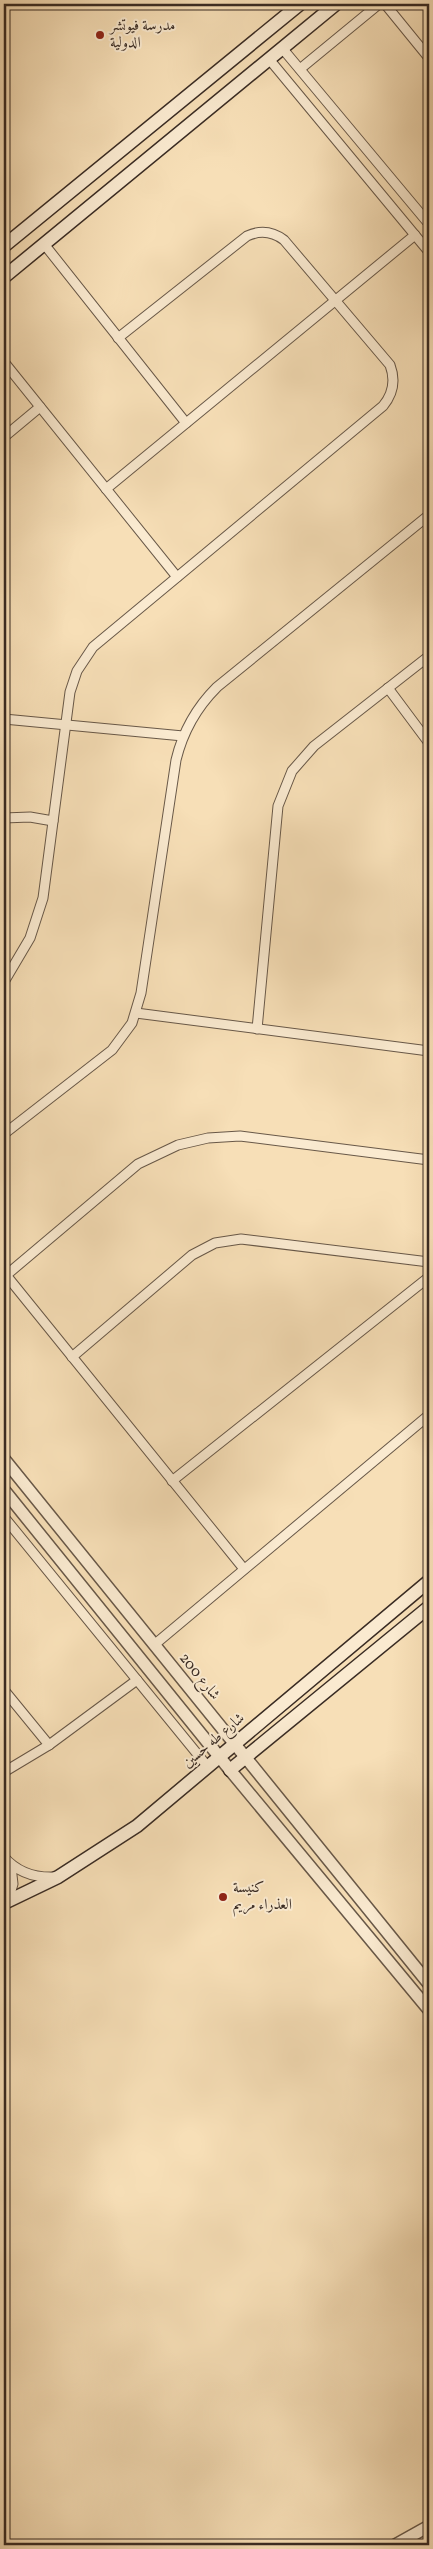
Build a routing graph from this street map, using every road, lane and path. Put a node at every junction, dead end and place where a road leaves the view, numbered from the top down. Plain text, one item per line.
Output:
1 (300, 4) edge
2 (336, 4) edge
3 (379, 4) edge
4 (385, 4) edge
5 (282, 48) junction
6 (429, 58) edge
7 (268, 59) junction
8 (300, 69) junction
9 (429, 224) edge
10 (415, 235) junction
11 (44, 244) junction
12 (4, 246) edge
13 (429, 252) edge
14 (4, 277) edge
15 (335, 300) junction
16 (118, 338) junction
17 (4, 362) edge
18 (40, 407) junction
19 (186, 423) junction
20 (4, 437) edge
21 (106, 489) junction
22 (429, 515) edge
23 (177, 577) junction
24 (429, 656) edge
25 (388, 688) junction
26 (4, 718) edge
27 (65, 725) junction
28 (183, 736) junction
29 (429, 743) edge
30 (4, 818) edge
31 (53, 820) junction
32 (4, 982) edge
33 (136, 1013) junction
34 (257, 1029) junction
35 (429, 1051) edge
36 (4, 1134) edge
37 (429, 1160) edge
38 (429, 1262) edge
39 (5, 1276) edge
40 (429, 1277) edge
41 (72, 1357) junction
42 (429, 1415) edge
43 (4, 1459) edge
44 (172, 1481) junction
45 (4, 1490) edge
46 (4, 1517) edge
47 (244, 1569) junction
48 (429, 1581) edge
49 (429, 1607) edge
50 (154, 1645) junction
51 (137, 1680) junction
52 (4, 1690) edge
53 (235, 1744) junction
54 (48, 1746) junction
55 (220, 1757) junction
56 (245, 1758) junction
57 (208, 1767) junction
58 (230, 1770) junction
59 (4, 1772) edge
60 (4, 1857) edge
61 (11, 1866) junction
62 (58, 1877) junction
63 (6, 1902) edge
64 (429, 1984) edge
65 (429, 2010) edge
66 (429, 2526) edge
67 (395, 2545) edge

1 - 12 main road
2 - 5 main road
3 - 8 street
4 - 6 street
5 - 7 main road
5 - 8 street
7 - 10 street
7 - 11 main road
8 - 9 street
10 - 13 street
10 - 15 street
11 - 14 main road
11 - 16 street
15 - 16 street
15 - 19 street
15 - 23 street
16 - 19 street
17 - 18 street
18 - 20 street
18 - 21 street
19 - 21 street
21 - 23 street
22 - 28 street
23 - 27 street
24 - 25 street
25 - 29 street
25 - 34 street
26 - 27 street
27 - 28 street
27 - 31 street
28 - 33 street
30 - 31 street
31 - 32 street
33 - 34 street
33 - 36 street
34 - 35 street
37 - 39 street
38 - 41 street
39 - 41 street
40 - 44 street
41 - 44 street
42 - 47 street
43 - 50 street, شارع 200
44 - 47 street
45 - 55 street
46 - 51 street
47 - 50 street
48 - 53 main road, شارع طه حسين
49 - 56 main road
50 - 53 street, شارع 200
51 - 54 street
51 - 57 street
52 - 54 street
53 - 55 main road, شارع طه حسين
53 - 56 street, شارع 200
54 - 59 street
55 - 57 main road, شارع طه حسين
55 - 58 street
56 - 58 main road
56 - 64 street, شارع 200
57 - 62 main road, شارع طه حسين
58 - 65 street
60 - 61 street
61 - 62 street
61 - 63 street
62 - 63 main road, شارع طه حسين
66 - 67 street

